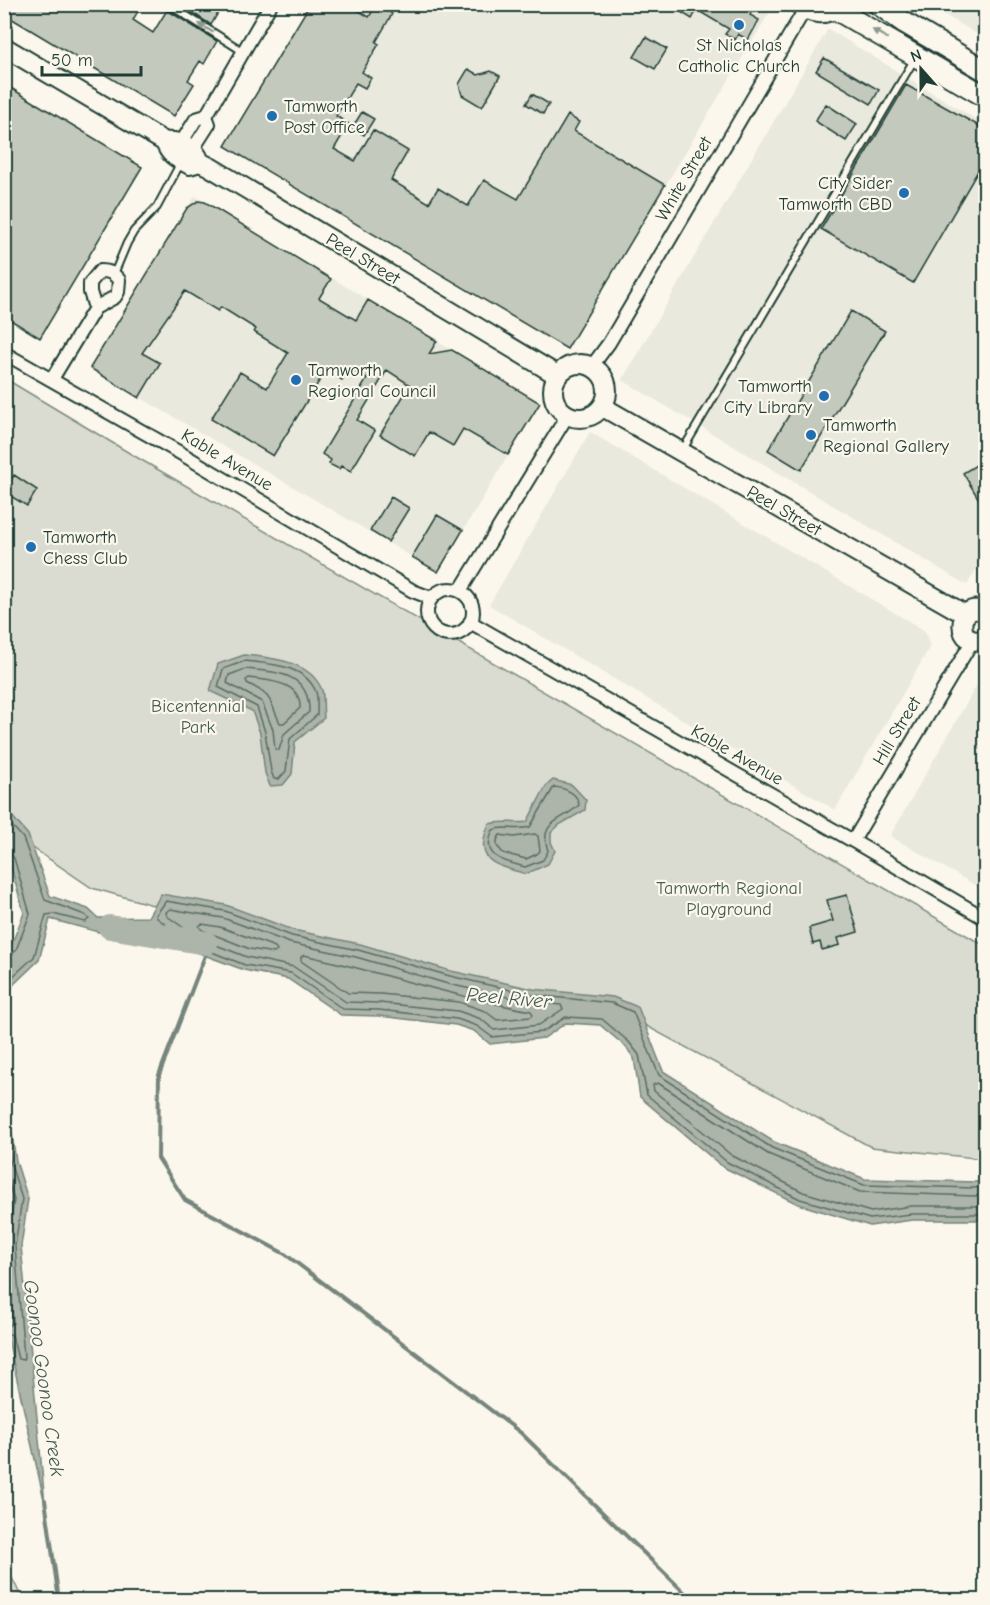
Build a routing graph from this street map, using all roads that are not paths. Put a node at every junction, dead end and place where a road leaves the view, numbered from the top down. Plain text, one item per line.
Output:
1 (168, 4) edge
2 (271, 4) edge
3 (878, 4) edge
4 (802, 7) edge
5 (837, 7) edge
6 (4, 47) edge
7 (244, 52) junction
8 (916, 56) junction
9 (986, 70) edge
10 (986, 97) edge
11 (184, 151) junction
12 (114, 274) junction
13 (95, 308) junction
14 (4, 352) edge
15 (592, 366) junction
16 (557, 375) junction
17 (52, 379) junction
18 (603, 407) junction
19 (567, 416) junction
20 (681, 451) junction
21 (460, 591) junction
22 (431, 598) junction
23 (985, 612) edge
24 (966, 615) junction
25 (470, 622) junction
26 (979, 639) edge
27 (853, 841) junction
28 (986, 920) edge

7 -> 1 lane
2 - 7 street
3 - 9 main road
4 - 5 main road
4 - 15 street, White Street
8 -> 5 main road
6 - 11 main road, Peel Street
7 - 11 street
8 - 10 main road
8 - 20 lane
11 - 12 lane
11 - 16 main road, Peel Street
12 - 13 street
12 - 13 street
13 - 17 street
14 - 17 street, Kable Avenue
15 - 16 main road
15 - 18 main road
16 - 19 main road
17 - 22 street, Kable Avenue
18 - 19 main road
18 - 20 main road, Peel Street
19 - 21 street
20 - 24 main road, Peel Street
21 - 22 street
21 - 25 street
22 - 25 street
23 - 24 main road
24 - 26 main road
25 - 27 street, Kable Avenue
26 - 27 street, Hill Street
27 - 28 street, Kable Avenue

